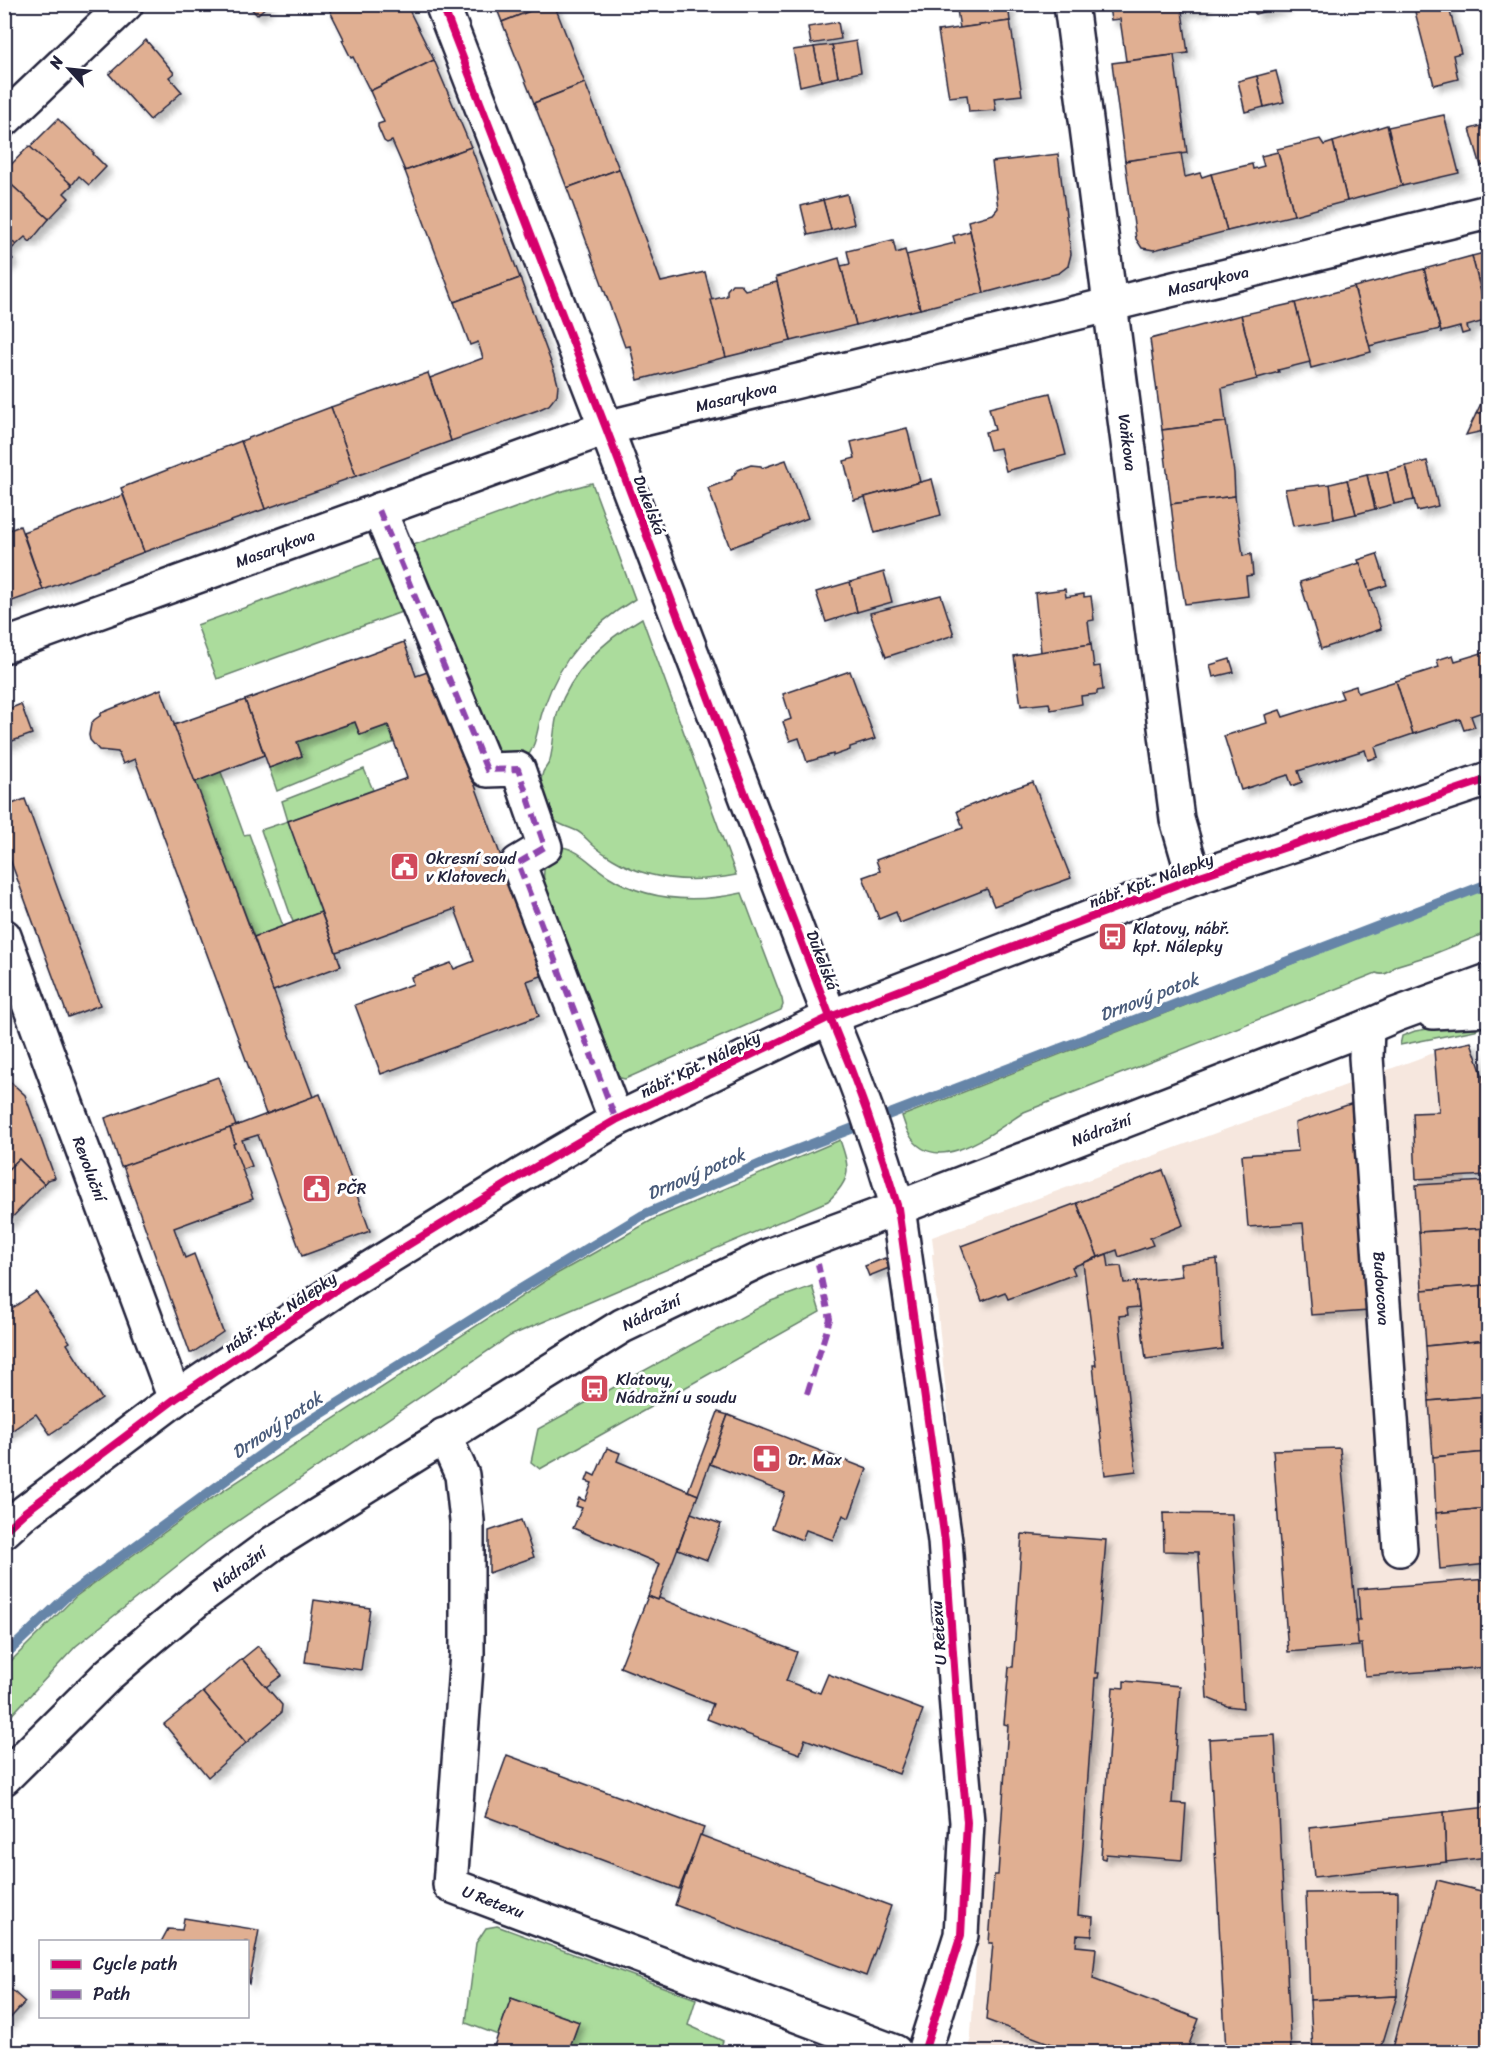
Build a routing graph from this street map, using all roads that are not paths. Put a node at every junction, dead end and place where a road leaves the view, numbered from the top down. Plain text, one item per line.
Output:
1 (126, 4) edge
2 (442, 4) edge
3 (1071, 4) edge
4 (4, 120) edge
5 (1488, 212) edge
6 (1109, 304) junction
7 (606, 428) junction
8 (380, 510) junction
9 (4, 646) edge
10 (1488, 779) edge
11 (1194, 878) junction
12 (4, 936) edge
13 (1488, 981) edge
14 (1488, 1009) edge
15 (830, 1017) junction
16 (1381, 1021) junction
17 (852, 1068) joint
18 (616, 1120) junction
19 (898, 1208) junction
20 (175, 1399) junction
21 (444, 1436) junction
22 (4, 1531) edge
23 (1400, 1549) dead end
24 (4, 1778) edge
25 (895, 2052) edge
26 (924, 2052) edge

1 - 4 street
2 - 7 street, Dukelská
3 - 6 street, Vaňkova
5 - 6 street, Masarykova
6 - 7 street, Masarykova
6 - 11 street, Vaňkova
7 - 8 street, Masarykova
7 - 15 street, Dukelská
8 - 9 street, Masarykova
8 - 18 street
10 - 11 street, nábř. Kpt. Nálepky
11 - 15 street, nábř. Kpt. Nálepky
12 - 20 street, Revoluční
13 - 16 street, Nádražní
14 - 16 street, Nádražní
15 - 17 street, Dukelská
15 - 18 street, nábř. Kpt. Nálepky
16 - 19 street, Nádražní
16 - 23 street, Budovcova
17 - 19 street, U Retexu
18 - 20 street, nábř. Kpt. Nálepky
19 - 21 street, Nádražní
19 - 26 street, U Retexu
20 - 22 street, nábř. Kpt. Nálepky
21 - 24 street, Nádražní
21 - 25 street, U Retexu

